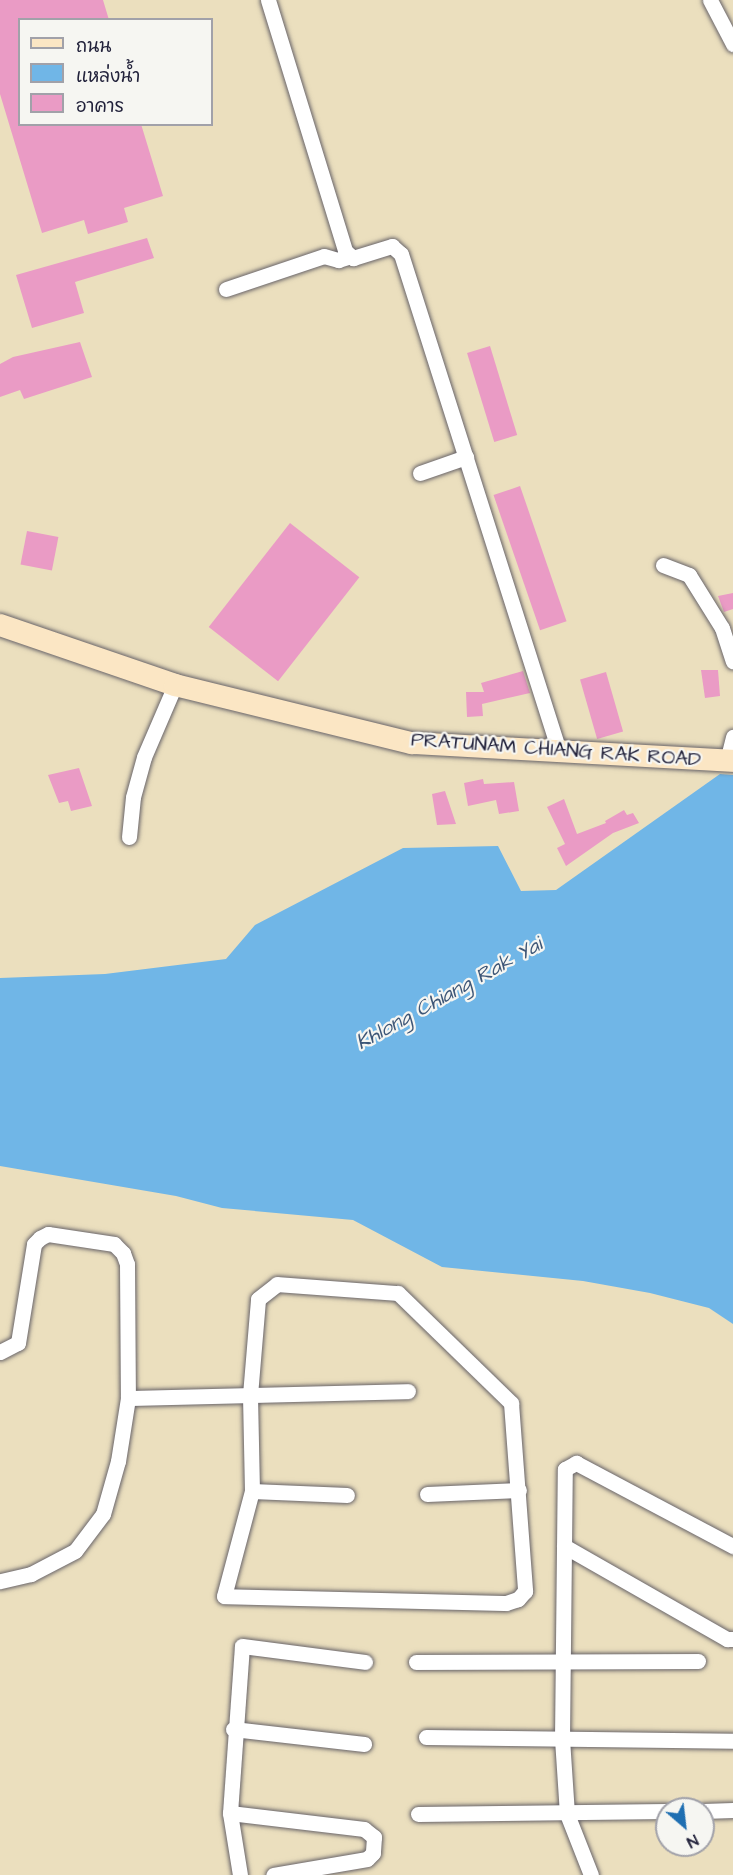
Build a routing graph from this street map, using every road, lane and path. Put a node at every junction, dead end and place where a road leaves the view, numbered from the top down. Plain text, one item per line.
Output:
1 (268, 0) edge
2 (710, 0) edge
3 (733, 44) edge
4 (348, 257) junction
5 (226, 290) dead end
6 (466, 457) junction
7 (420, 473) dead end
8 (663, 566) dead end
9 (0, 625) edge
10 (733, 661) edge
11 (175, 685) junction
12 (733, 737) edge
13 (559, 752) junction
14 (730, 761) edge
15 (129, 837) dead end
16 (0, 1352) edge
17 (408, 1391) dead end
18 (250, 1395) junction
19 (128, 1398) junction
20 (252, 1491) junction
21 (519, 1491) junction
22 (427, 1494) dead end
23 (347, 1495) dead end
24 (564, 1546) junction
25 (733, 1546) edge
26 (0, 1581) edge
27 (733, 1639) edge
28 (563, 1661) junction
29 (698, 1661) dead end
30 (365, 1662) dead end
31 (416, 1662) dead end
32 (233, 1729) junction
33 (426, 1737) dead end
34 (562, 1739) junction
35 (733, 1741) edge
36 (364, 1743) dead end
37 (733, 1810) edge
38 (715, 1811) edge
39 (655, 1812) edge
40 (230, 1813) junction
41 (418, 1814) dead end
42 (567, 1814) junction
43 (240, 1875) edge
44 (273, 1875) edge
45 (591, 1875) edge

1 - 4 street
2 - 3 street
4 - 5 street
4 - 6 street
6 - 7 street
6 - 13 street
8 - 10 street
9 - 11 street, PRATUNAM CHIANG RAK ROAD
11 - 13 street, PRATUNAM CHIANG RAK ROAD
11 - 15 street
12 - 14 street
13 - 14 street, PRATUNAM CHIANG RAK ROAD
16 - 19 street
17 - 18 street
18 - 19 street
18 - 20 street
18 - 21 street
19 - 26 street
20 - 21 street
20 - 23 street
21 - 22 street
24 - 25 street
24 - 27 street
24 - 28 street
28 - 29 street
28 - 31 street
28 - 34 street
30 - 32 street
32 - 36 street
32 - 40 street
33 - 34 street
34 - 35 street
34 - 42 street
37 - 38 street
39 - 42 street
40 - 43 street
40 - 44 street
41 - 42 street
42 - 45 street

